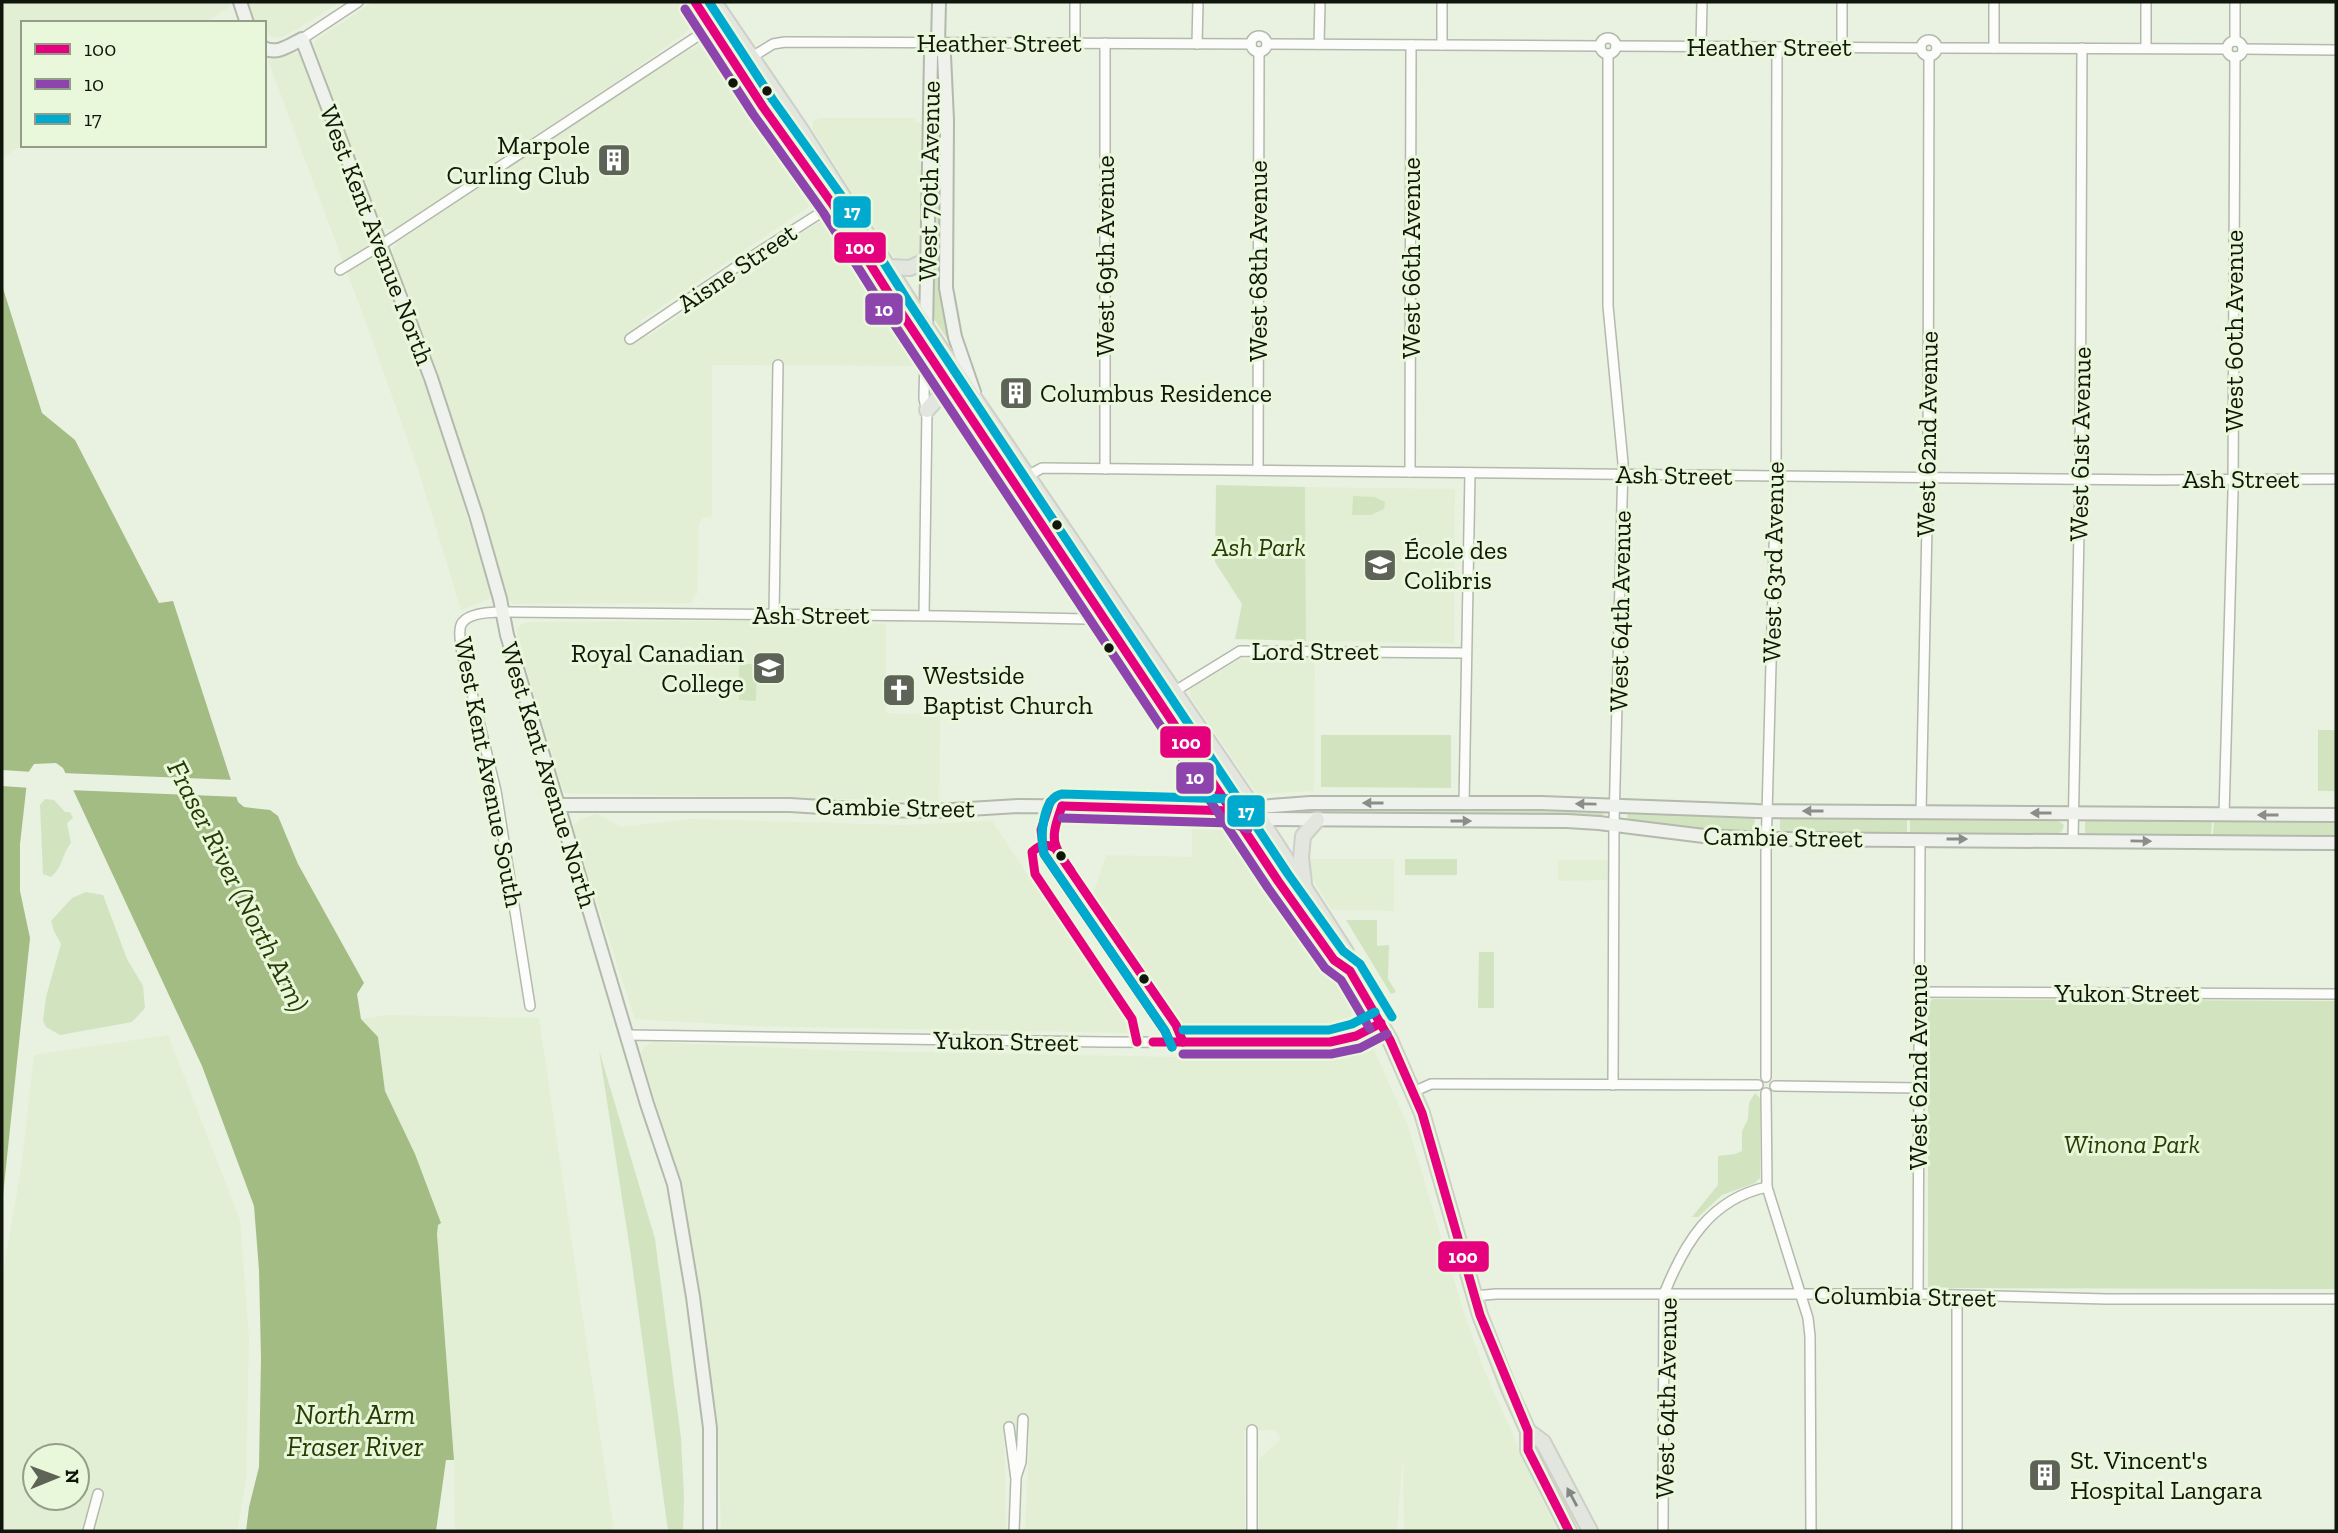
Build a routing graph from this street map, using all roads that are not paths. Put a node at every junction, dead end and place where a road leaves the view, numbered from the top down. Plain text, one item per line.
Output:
1 (240, 2) edge
2 (358, 2) edge
3 (695, 2) edge
4 (714, 2) edge
5 (939, 2) edge
6 (1075, 2) edge
7 (1198, 2) edge
8 (1320, 2) edge
9 (1442, 2) edge
10 (1702, 2) edge
11 (1842, 2) edge
12 (1994, 2) edge
13 (2146, 2) edge
14 (2235, 2) edge
15 (726, 18) junction
16 (246, 21) edge
17 (711, 27) junction
18 (302, 39) junction
19 (2235, 41) junction
20 (1075, 42) junction
21 (938, 43) junction
22 (1105, 43) junction
23 (1197, 44) junction
24 (1251, 44) junction
25 (1267, 44) junction
26 (1319, 44) junction
27 (1411, 45) junction
28 (1442, 45) junction
29 (1600, 46) junction
30 (1616, 46) junction
31 (1701, 47) junction
32 (1777, 47) junction
33 (1842, 47) junction
34 (1921, 48) junction
35 (1937, 48) junction
36 (1994, 48) junction
37 (2082, 48) junction
38 (2146, 48) junction
39 (266, 49) edge
40 (2227, 49) junction
41 (2244, 50) junction
42 (2336, 50) edge
43 (1259, 52) junction
44 (1608, 55) junction
45 (1929, 56) junction
46 (752, 57) junction
47 (2235, 57) junction
48 (838, 202) junction
49 (381, 245) junction
50 (927, 260) junction
51 (889, 267) junction
52 (340, 270) dead end
53 (926, 327) junction
54 (630, 339) dead end
55 (925, 349) junction
56 (778, 365) dead end
57 (954, 391) junction
58 (976, 399) junction
59 (927, 410) junction
60 (1105, 469) junction
61 (1258, 470) junction
62 (1410, 472) junction
63 (1470, 473) junction
64 (1623, 474) junction
65 (1028, 476) junction
66 (1776, 476) junction
67 (1928, 478) junction
68 (2080, 479) junction
69 (2336, 479) edge
70 (2233, 480) junction
71 (1015, 483) junction
72 (1115, 603) junction
73 (503, 612) junction
74 (1101, 613) junction
75 (774, 615) junction
76 (923, 615) junction
77 (1466, 653) junction
78 (1175, 691) junction
79 (1464, 804) junction
80 (558, 805) junction
81 (1614, 805) junction
82 (1232, 811) junction
83 (1767, 811) junction
84 (1921, 812) junction
85 (1257, 813) junction
86 (2073, 813) junction
87 (2224, 815) junction
88 (2336, 816) edge
89 (1317, 820) junction
90 (1614, 824) junction
91 (1766, 839) junction
92 (1920, 839) junction
93 (2073, 840) junction
94 (2336, 844) edge
95 (1305, 888) junction
96 (1350, 971) junction
97 (1919, 992) junction
98 (2336, 995) edge
99 (530, 1006) dead end
100 (1381, 1023) junction
101 (627, 1035) junction
102 (1766, 1077) junction
103 (1613, 1085) junction
104 (1758, 1085) junction
105 (1774, 1086) junction
106 (1918, 1088) junction
107 (1413, 1092) junction
108 (1766, 1093) junction
109 (1767, 1187) junction
110 (1664, 1294) junction
111 (1801, 1294) junction
112 (1917, 1294) junction
113 (1474, 1296) junction
114 (1957, 1296) junction
115 (2336, 1299) edge
116 (1023, 1419) dead end
117 (1009, 1427) dead end
118 (1251, 1430) dead end
119 (1528, 1431) junction
120 (1016, 1479) junction
121 (98, 1494) dead end
122 (88, 1531) edge
123 (710, 1531) edge
124 (1014, 1531) edge
125 (1252, 1531) edge
126 (1569, 1531) edge
127 (1590, 1531) edge
128 (1663, 1531) edge
129 (1811, 1531) edge
130 (1957, 1531) edge

1 - 16 main road
2 - 18 street
3 - 17 main road
4 - 15 main road
5 - 21 main road, West 70th Avenue
6 - 20 street
7 - 23 street
8 - 26 street
9 - 28 street
10 - 31 street
11 - 33 street
12 - 36 street
13 - 38 street
14 - 19 street
15 - 17 street
15 - 46 main road
17 - 48 main road
17 - 49 street
18 - 39 main road
18 - 49 main road, West Kent Avenue North
19 - 40 street
19 - 41 street
20 - 21 street, Heather Street
20 - 22 street, Heather Street
21 - 46 street, Heather Street
21 - 50 main road, West 70th Avenue
21 - 58 main road, West 70th Avenue
22 - 23 street, Heather Street
22 - 60 street, West 69th Avenue
23 - 24 street, Heather Street
24 - 25 street
24 - 43 street
25 - 26 street
25 - 43 street
26 - 27 street
27 - 28 street
27 - 62 street, West 66th Avenue
28 - 29 street
29 - 30 street
29 - 44 street
30 - 31 street, Heather Street
30 - 44 street
31 - 32 street, Heather Street
32 - 33 street, Heather Street
32 - 66 street, West 63rd Avenue
33 - 34 street, Heather Street
34 - 35 street
34 - 45 street
35 - 36 street
35 - 45 street
36 - 37 street
37 - 38 street
37 - 68 street, West 61st Avenue
38 - 40 street
40 - 47 street
41 - 42 street
41 - 47 street
43 - 61 street, West 68th Avenue
44 - 64 street, West 64th Avenue
45 - 67 street, West 62nd Avenue
46 - 48 main road
47 - 70 street, West 60th Avenue
48 - 51 main road
48 - 54 street, Aisne Street
48 - 55 main road
49 - 52 street
49 - 73 main road, West Kent Avenue North
50 - 51 main road
50 - 53 main road, West 70th Avenue
51 - 53 main road
53 - 55 main road, West 70th Avenue
53 - 58 main road
55 - 57 main road
55 - 59 street, West 70th Avenue
56 - 75 street
57 - 59 main road
57 - 71 main road
58 - 65 main road
59 - 76 street, West 70th Avenue
60 - 61 street, Ash Street
60 - 65 street, Ash Street
61 - 62 street, Ash Street
62 - 63 street, Ash Street
63 - 64 street, Ash Street
63 - 77 street
64 - 66 street, Ash Street
64 - 81 street, West 64th Avenue
65 - 71 street, Ash Street
65 - 72 main road
66 - 67 street, Ash Street
66 - 83 street, West 63rd Avenue
67 - 68 street, Ash Street
67 - 84 street, West 62nd Avenue
68 - 70 street, Ash Street
68 - 86 street, West 61st Avenue
69 - 70 street, Ash Street
70 - 87 street, West 60th Avenue
71 - 74 main road
72 - 74 street, Ash Street
72 - 78 main road
73 - 75 street, Ash Street
73 - 80 main road, West Kent Avenue North
73 - 99 street, West Kent Avenue South
74 - 76 street, Ash Street
74 - 82 main road
75 - 76 street, Ash Street
77 - 78 street, Lord Street
77 - 79 street
78 - 85 main road
81 -> 79 main road, Cambie Street
79 -> 85 main road, Cambie Street
80 - 82 main road, Cambie Street
80 - 101 main road, West Kent Avenue North
81 - 83 main road, Cambie Street
81 - 90 street, West 64th Avenue
82 - 85 main road, Cambie Street
82 - 96 main road
84 -> 83 main road, Cambie Street
83 - 91 street, West 63rd Avenue
86 -> 84 main road, Cambie Street
85 - 89 main road, Cambie Street
85 - 95 main road
86 - 87 main road, Cambie Street
86 - 93 street, West 61st Avenue
88 -> 87 main road, Cambie Street
89 -> 90 main road, Cambie Street
89 - 95 main road
90 - 91 main road, Cambie Street
90 - 103 street, West 64th Avenue
91 - 92 main road, Cambie Street
91 - 102 street, West 63rd Avenue
92 -> 93 main road, Cambie Street
92 - 97 street, West 62nd Avenue
93 -> 94 main road, Cambie Street
95 - 96 main road
96 - 100 main road
97 - 98 street, Yukon Street
97 - 106 street, West 62nd Avenue
100 - 101 street, Yukon Street
100 - 107 main road
101 - 123 main road, West Kent Avenue North
102 - 104 street
102 - 105 street
103 - 104 street
103 - 107 street
104 - 108 street
105 - 106 street
105 - 108 street
106 - 112 street, West 62nd Avenue
107 - 113 main road
108 - 109 street
109 - 110 street, West 64th Avenue
109 - 111 street
110 - 111 street, Columbia Street
110 - 113 street, Columbia Street
110 - 128 street, West 64th Avenue
111 - 112 street, Columbia Street
111 - 129 street
112 - 114 street, Columbia Street
113 - 119 main road
114 - 115 street, Columbia Street
114 - 130 street
116 - 120 street
117 - 120 street
118 - 125 street
119 - 126 main road
127 -> 119 main road
120 - 124 street
121 - 122 street

